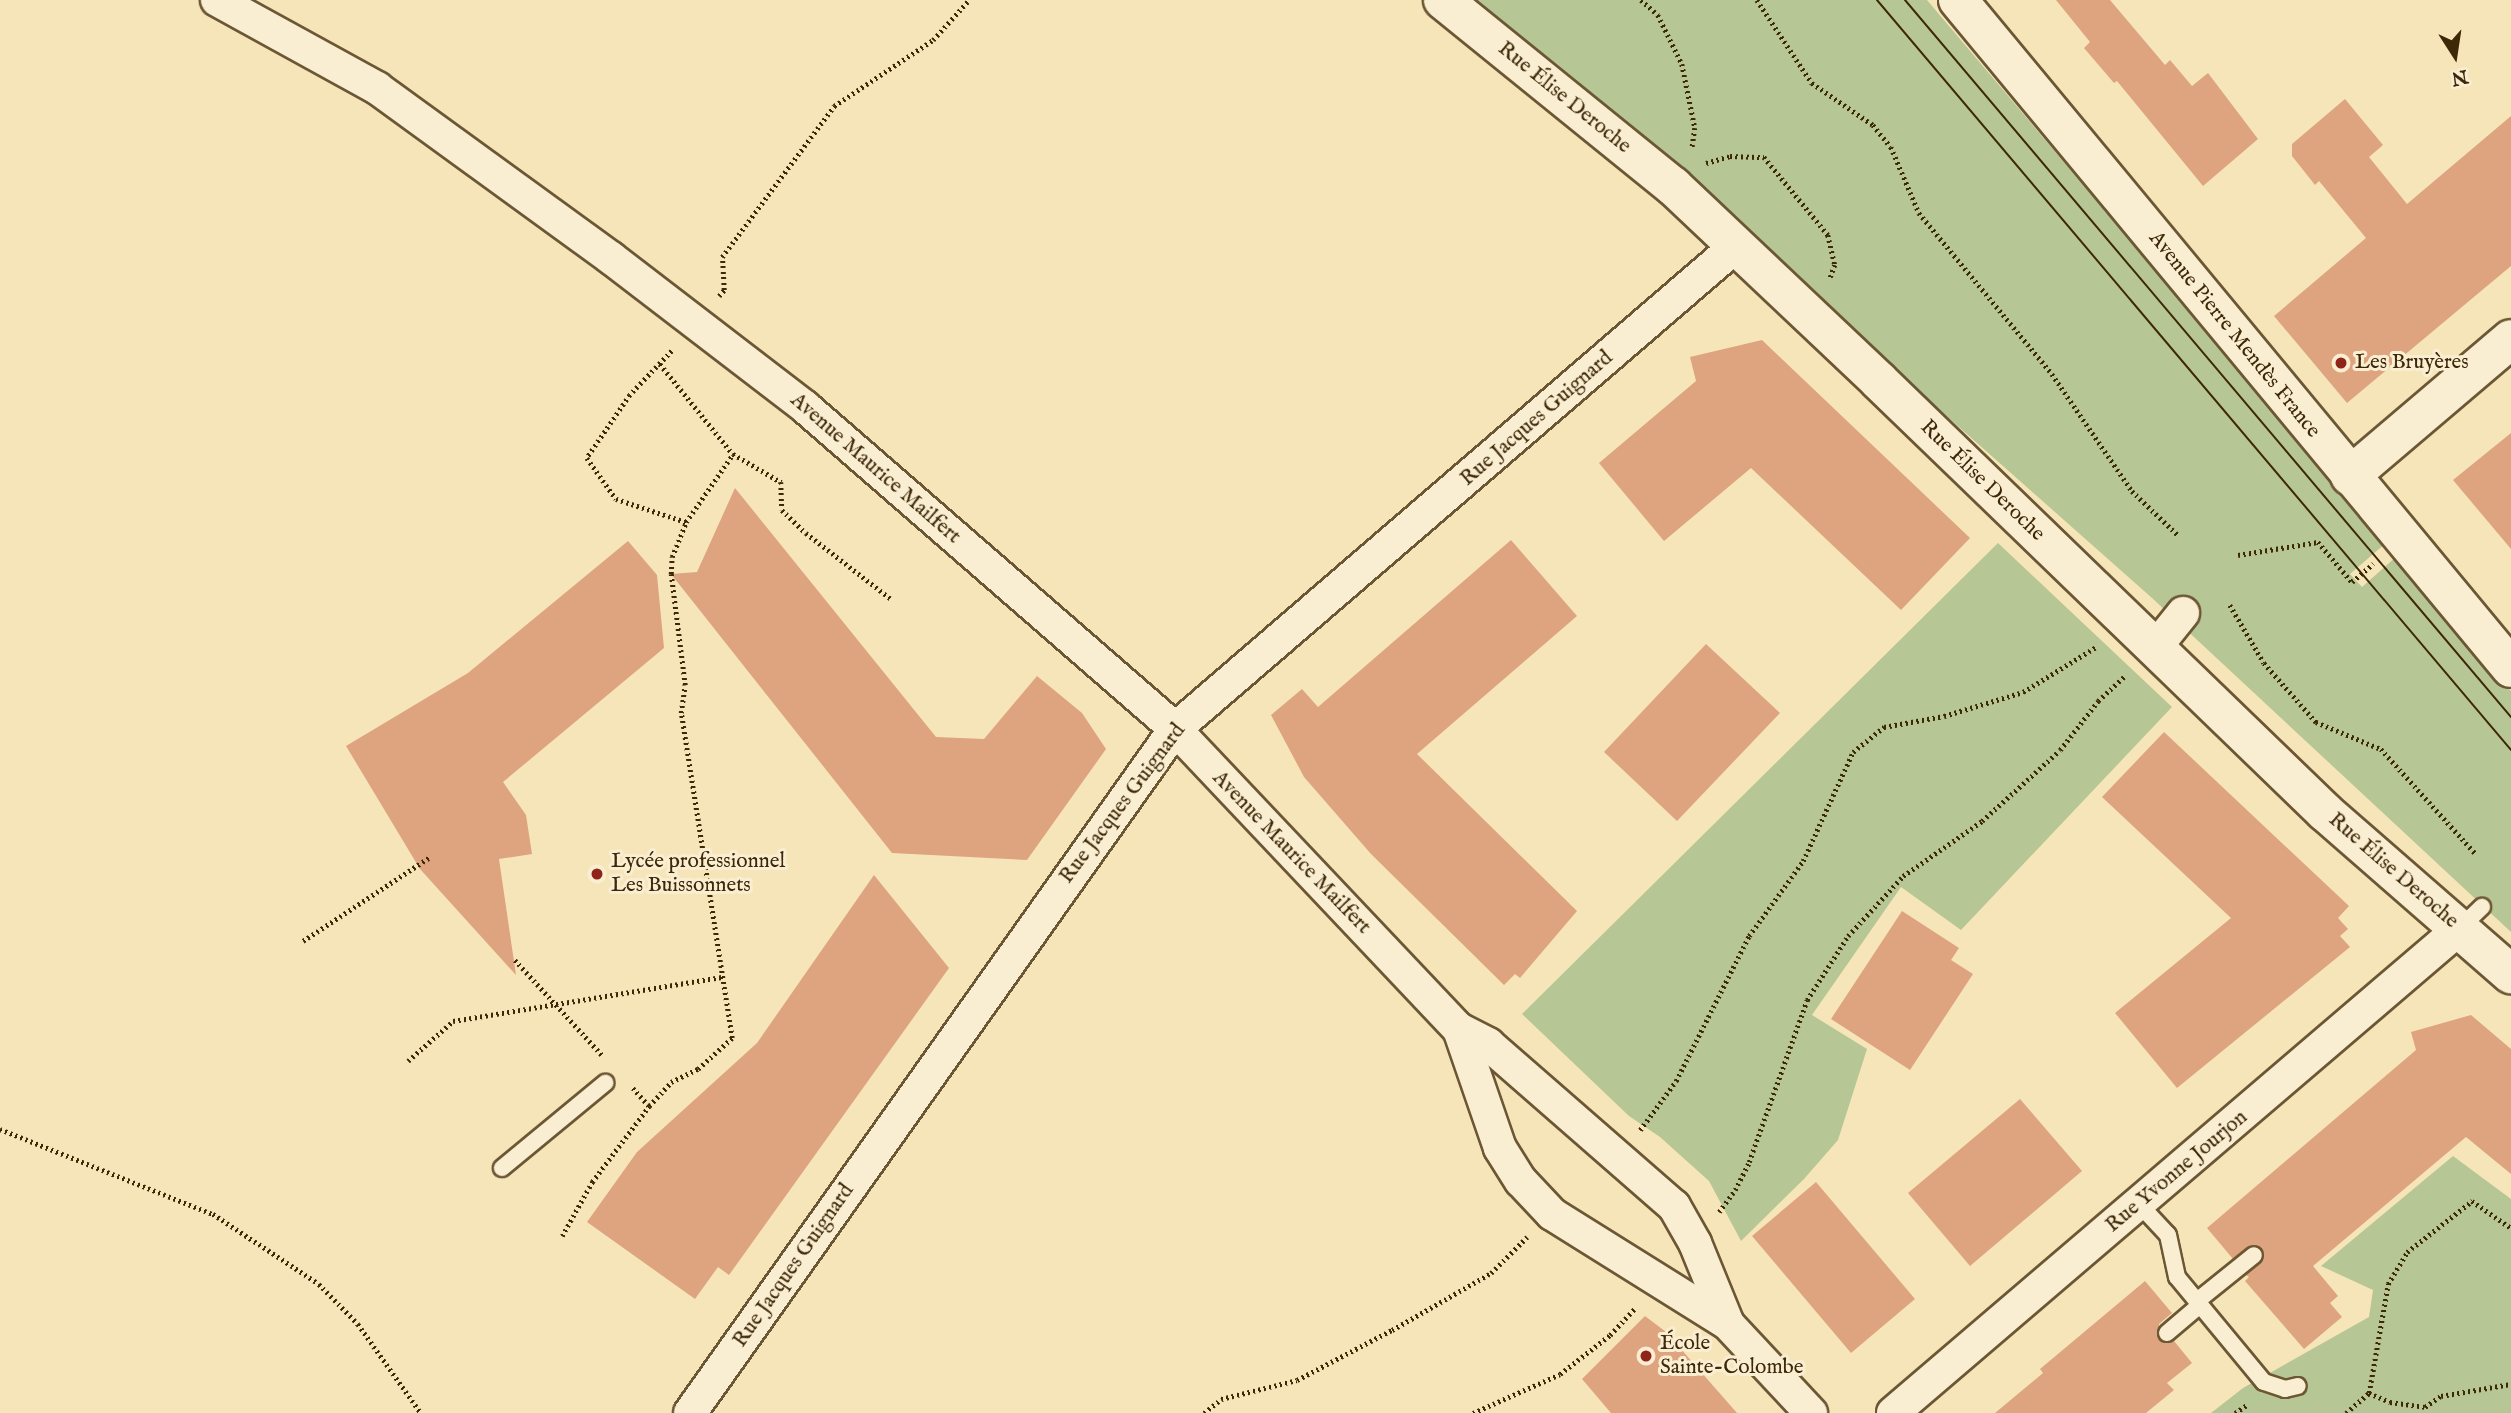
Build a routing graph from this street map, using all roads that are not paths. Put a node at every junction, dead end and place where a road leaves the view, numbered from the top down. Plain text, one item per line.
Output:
1 (217, 0) edge
2 (1443, 0) edge
3 (1958, 0) edge
4 (1736, 246) junction
5 (2511, 339) edge
6 (2350, 476) junction
7 (2183, 613) dead end
8 (2155, 648) junction
9 (2511, 668) edge
10 (1175, 729) junction
11 (2471, 918) junction
12 (2511, 974) edge
13 (1458, 1029) junction
14 (605, 1083) dead end
15 (502, 1168) dead end
16 (2139, 1203) junction
17 (2254, 1255) dead end
18 (2199, 1303) junction
19 (1728, 1324) junction
20 (2167, 1333) dead end
21 (2298, 1386) dead end
22 (690, 1413) edge
23 (1811, 1413) edge
24 (1893, 1413) edge

1 - 10 street, Avenue Maurice Mailfert
2 - 4 main road, Rue Élise Deroche
3 - 6 main road, Avenue Pierre Mendès France
4 - 8 main road, Rue Élise Deroche
4 - 10 street, Rue Jacques Guignard
5 - 6 main road
6 - 9 main road, Avenue Pierre Mendès France
7 - 8 street
8 - 11 main road, Rue Élise Deroche
10 - 13 street, Avenue Maurice Mailfert
10 - 22 street, Rue Jacques Guignard
11 - 12 main road, Rue Élise Deroche
11 - 16 street, Rue Yvonne Jourjon
13 - 19 street, Avenue Maurice Mailfert
13 - 19 street, Avenue Maurice Mailfert
14 - 15 lane
16 - 18 lane
16 - 24 street, Rue Yvonne Jourjon
17 - 18 lane
18 - 20 lane
18 - 21 lane
19 - 23 street, Avenue Maurice Mailfert

